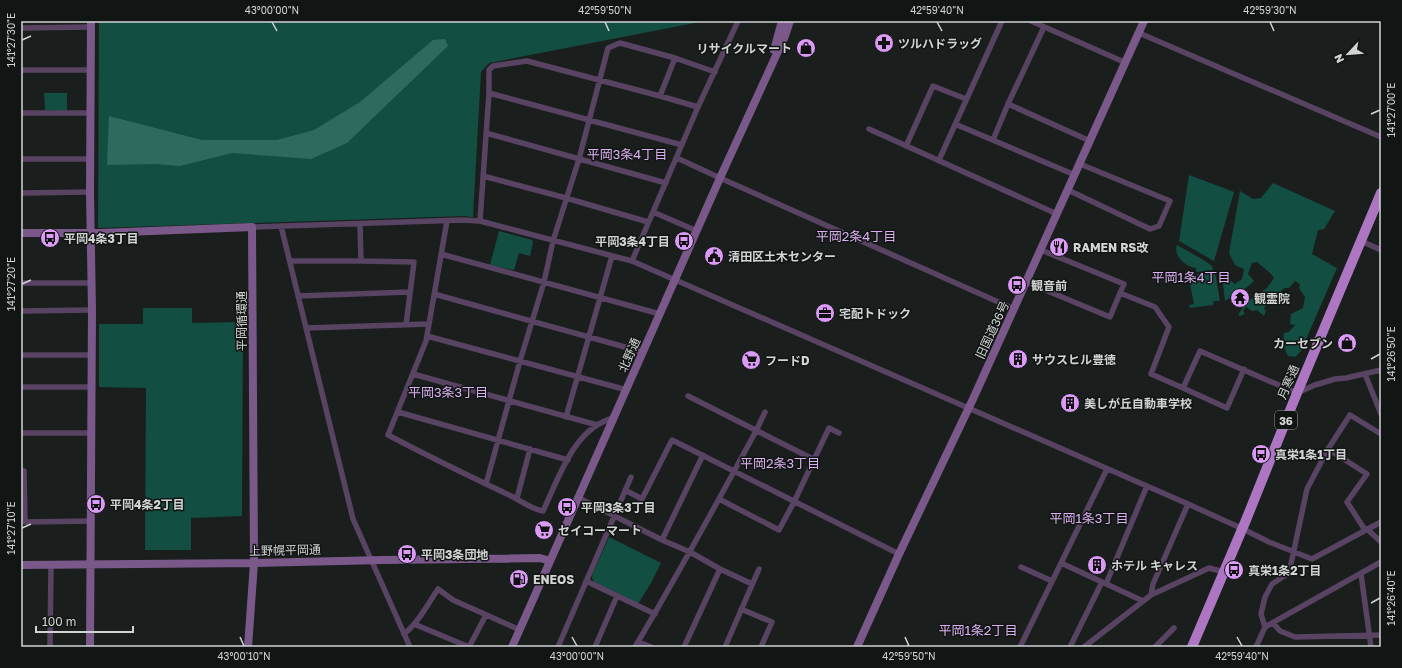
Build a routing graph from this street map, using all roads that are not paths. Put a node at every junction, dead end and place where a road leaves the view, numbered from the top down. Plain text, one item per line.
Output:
1 (738, 21) edge
2 (782, 21) edge
3 (790, 21) edge
4 (1002, 21) edge
5 (1031, 21) edge
6 (1142, 22) edge
7 (91, 24) edge
8 (1044, 27) junction
9 (21, 28) edge
10 (1139, 33) junction
11 (675, 58) junction
12 (1124, 62) junction
13 (21, 70) edge
14 (91, 70) junction
15 (715, 72) junction
16 (767, 73) junction
17 (600, 80) junction
18 (489, 93) junction
19 (660, 96) junction
20 (966, 99) junction
21 (1008, 104) junction
22 (698, 108) junction
23 (21, 113) edge
24 (90, 113) junction
25 (589, 120) junction
26 (955, 124) junction
27 (869, 129) dead end
28 (486, 133) junction
29 (1381, 137) edge
30 (993, 140) junction
31 (1090, 141) junction
32 (682, 145) junction
33 (906, 146) junction
34 (677, 158) junction
35 (21, 159) edge
36 (578, 159) junction
37 (91, 160) junction
38 (939, 160) junction
39 (1080, 164) junction
40 (1075, 175) junction
41 (483, 176) junction
42 (720, 178) junction
43 (666, 183) junction
44 (1068, 190) junction
45 (90, 192) junction
46 (21, 193) edge
47 (1381, 193) edge
48 (566, 198) junction
49 (653, 212) junction
50 (1057, 214) junction
51 (447, 221) junction
52 (480, 221) junction
53 (648, 222) junction
54 (360, 224) junction
55 (252, 226) junction
56 (281, 226) junction
57 (697, 231) junction
58 (21, 233) edge
59 (91, 233) junction
60 (553, 241) junction
61 (1361, 241) junction
62 (1041, 250) junction
63 (1381, 250) edge
64 (441, 254) junction
65 (612, 256) junction
66 (361, 260) junction
67 (290, 261) junction
68 (632, 261) junction
69 (676, 280) junction
70 (544, 282) junction
71 (1026, 282) junction
72 (21, 283) edge
73 (92, 283) junction
74 (410, 292) junction
75 (1120, 293) junction
76 (434, 294) junction
77 (298, 296) junction
78 (601, 298) junction
79 (1014, 309) junction
80 (92, 310) junction
81 (21, 311) edge
82 (660, 314) junction
83 (532, 322) junction
84 (429, 324) junction
85 (406, 325) junction
86 (306, 328) junction
87 (427, 336) junction
88 (590, 338) junction
89 (644, 352) junction
90 (21, 355) edge
91 (92, 355) junction
92 (520, 361) junction
93 (1244, 369) junction
94 (1381, 370) edge
95 (413, 374) junction
96 (1365, 374) junction
97 (578, 377) junction
98 (21, 387) edge
99 (92, 387) junction
100 (1183, 388) junction
101 (627, 390) junction
102 (1297, 393) junction
103 (688, 396) dead end
104 (509, 400) junction
105 (969, 408) junction
106 (1380, 410) edge
107 (398, 412) junction
108 (765, 412) dead end
109 (566, 417) junction
110 (614, 418) junction
111 (597, 425) junction
112 (756, 431) junction
113 (21, 433) edge
114 (92, 433) junction
115 (838, 433) dead end
116 (1381, 434) edge
117 (498, 441) junction
118 (530, 449) junction
119 (1328, 449) junction
120 (703, 455) junction
121 (813, 459) junction
122 (568, 460) junction
123 (1106, 469) junction
124 (21, 471) edge
125 (734, 471) junction
126 (631, 477) dead end
127 (486, 484) junction
128 (1147, 486) junction
129 (625, 490) junction
130 (517, 498) junction
131 (578, 498) junction
132 (718, 499) junction
133 (794, 502) junction
134 (1188, 504) junction
135 (615, 516) junction
136 (91, 521) junction
137 (1381, 522) edge
138 (1242, 529) junction
139 (1366, 530) junction
140 (662, 540) junction
141 (1381, 542) edge
142 (690, 552) junction
143 (1294, 552) junction
144 (899, 554) junction
145 (371, 560) junction
146 (550, 561) junction
147 (1061, 562) junction
148 (1381, 562) edge
149 (254, 563) junction
150 (21, 565) edge
151 (51, 565) junction
152 (91, 565) junction
153 (1021, 567) dead end
154 (720, 569) junction
155 (759, 569) dead end
156 (1224, 572) junction
157 (1361, 574) junction
158 (586, 581) junction
159 (1052, 581) junction
160 (1104, 583) junction
161 (752, 584) junction
162 (1151, 595) junction
163 (618, 596) junction
164 (1143, 601) junction
165 (741, 609) junction
166 (656, 614) junction
167 (486, 615) junction
168 (414, 624) junction
169 (1274, 624) junction
170 (1265, 627) junction
171 (1174, 628) dead end
172 (520, 630) junction
173 (404, 634) junction
174 (1381, 635) edge
175 (1370, 636) junction
176 (637, 644) edge
177 (50, 647) edge
178 (90, 647) edge
179 (248, 647) edge
180 (410, 647) edge
181 (512, 647) edge
182 (558, 647) edge
183 (595, 647) edge
184 (651, 647) edge
185 (684, 647) edge
186 (725, 647) edge
187 (761, 647) edge
188 (857, 647) edge
189 (1020, 647) edge
190 (1070, 647) edge
191 (1084, 647) edge
192 (1155, 647) edge
193 (1192, 647) edge
194 (1256, 647) edge
195 (1371, 647) edge

1 - 15 street
2 - 16 street, 北野通
3 - 16 street, 北野通
4 - 20 street
5 - 8 street
6 - 10 street, 旧国道36号
7 - 9 street
7 - 14 street
8 - 12 street
8 - 21 street
10 - 12 street, 旧国道36号
10 - 29 street
11 - 15 street
11 - 17 street
11 - 19 street
12 - 31 street, 旧国道36号
13 - 14 street
14 - 24 street
15 - 22 street
16 - 42 street, 北野通
17 - 18 street
17 - 19 street
17 - 25 street
18 - 25 street
18 - 28 street
19 - 22 street
20 - 26 street
20 - 33 street
21 - 30 street
21 - 31 street
22 - 32 street
23 - 24 street
24 - 37 street
25 - 32 street
25 - 36 street
26 - 30 street
26 - 38 street
27 - 33 street
28 - 36 street
28 - 41 street
30 - 40 street
31 - 39 street, 旧国道36号
32 - 34 street
33 - 38 street
34 - 42 street
34 - 43 street
35 - 37 street
36 - 43 street
36 - 48 street
37 - 45 street
38 - 50 street
39 - 40 street, 旧国道36号
39 - 44 street
40 - 44 street, 旧国道36号
41 - 48 street
41 - 52 street
42 - 57 street, 北野通
42 - 79 street
43 - 49 street
44 - 50 street, 旧国道36号
45 - 46 street
45 - 59 street
47 - 61 highway, 月寒通 / 36
48 - 53 street
48 - 60 street
49 - 53 street
49 - 57 street
50 - 62 street, 旧国道36号
51 - 52 street
51 - 54 street
51 - 64 street
52 - 60 street
53 - 68 street
54 - 56 street
54 - 66 street
55 - 56 street
55 - 59 street
55 - 149 street, 平岡循環通
56 - 67 street
57 - 69 street, 北野通
58 - 59 street
59 - 73 street
60 - 65 street
60 - 70 street
61 - 63 street
61 - 102 highway, 月寒通 / 36
62 - 71 street, 旧国道36号
62 - 75 street
64 - 70 street
64 - 76 street
65 - 68 street
65 - 78 street
66 - 67 street
66 - 74 street
67 - 77 street
68 - 69 street
69 - 82 street, 北野通
69 - 105 street
70 - 78 street
70 - 83 street
71 - 75 street
71 - 79 street, 旧国道36号
72 - 73 street
73 - 80 street
74 - 77 street
74 - 85 street
75 - 100 street
76 - 83 street
76 - 84 street
77 - 86 street
78 - 82 street
78 - 88 street
79 - 105 street, 旧国道36号
80 - 81 street
80 - 91 street
82 - 89 street, 北野通
83 - 88 street
83 - 92 street
84 - 85 street
84 - 87 street
85 - 86 street
86 - 145 street
87 - 92 street
87 - 95 street
88 - 89 street
88 - 97 street
89 - 101 street, 北野通
90 - 91 street
91 - 99 street
92 - 97 street
92 - 104 street
93 - 100 street
93 - 100 street
93 - 102 street
94 - 96 street
95 - 104 street
95 - 107 street
96 - 102 street
96 - 106 street
97 - 101 street
97 - 109 street
98 - 99 street
99 - 114 street
101 - 110 street, 北野通
102 - 138 highway, 月寒通 / 36
103 - 112 street
104 - 109 street
104 - 117 street
105 - 123 street
105 - 144 street, 旧国道36号
107 - 117 street
107 - 127 street
108 - 112 street
109 - 111 street
110 - 111 street
110 - 131 street, 北野通
111 - 122 street
112 - 121 street
112 - 125 street
113 - 114 street
114 - 136 street
115 - 121 street
116 - 119 street
117 - 118 street
117 - 127 street
118 - 122 street
118 - 130 street
119 - 139 street
119 - 143 street
120 - 125 street
120 - 129 street
120 - 140 street
121 - 133 street
122 - 130 street
123 - 128 street
123 - 147 street
124 - 136 street
125 - 132 street
125 - 133 street
126 - 129 street
127 - 130 street
128 - 134 street
128 - 160 street
129 - 135 street
131 - 135 street
131 - 146 street, 北野通
132 - 133 street
132 - 142 street
133 - 144 street
134 - 138 street
134 - 162 street
135 - 140 street
135 - 158 street
136 - 152 street
137 - 139 street
138 - 143 street
138 - 156 highway, 月寒通 / 36
139 - 141 street
139 - 143 street
140 - 142 street
142 - 154 street
142 - 166 street
143 - 170 street
144 - 188 street, 旧国道36号
145 - 146 street, 上野幌平岡通
145 - 149 street, 上野幌平岡通
145 - 173 street
146 - 172 street, 北野通
147 - 159 street
147 - 160 street
148 - 157 street
149 - 152 street, 上野幌平岡通
149 - 179 street, 平岡循環通
150 - 151 street, 上野幌平岡通
151 - 152 street, 上野幌平岡通
151 - 177 street
152 - 178 street
153 - 159 street
154 - 161 street
154 - 185 street
155 - 161 street
156 - 162 street
156 - 193 highway, 月寒通 / 36
157 - 169 street
157 - 175 street
158 - 163 street
158 - 182 street
159 - 189 street
160 - 164 street
160 - 190 street
161 - 165 street
162 - 164 street
163 - 166 street
163 - 183 street
164 - 191 street
165 - 186 street
165 - 187 street
166 - 176 street
167 - 168 street
167 - 168 street
167 - 172 street
168 - 173 street
169 - 170 street
169 - 175 street
170 - 194 street
171 - 192 street
172 - 181 street, 北野通
173 - 180 street
174 - 175 street
175 - 195 street
176 - 184 street

